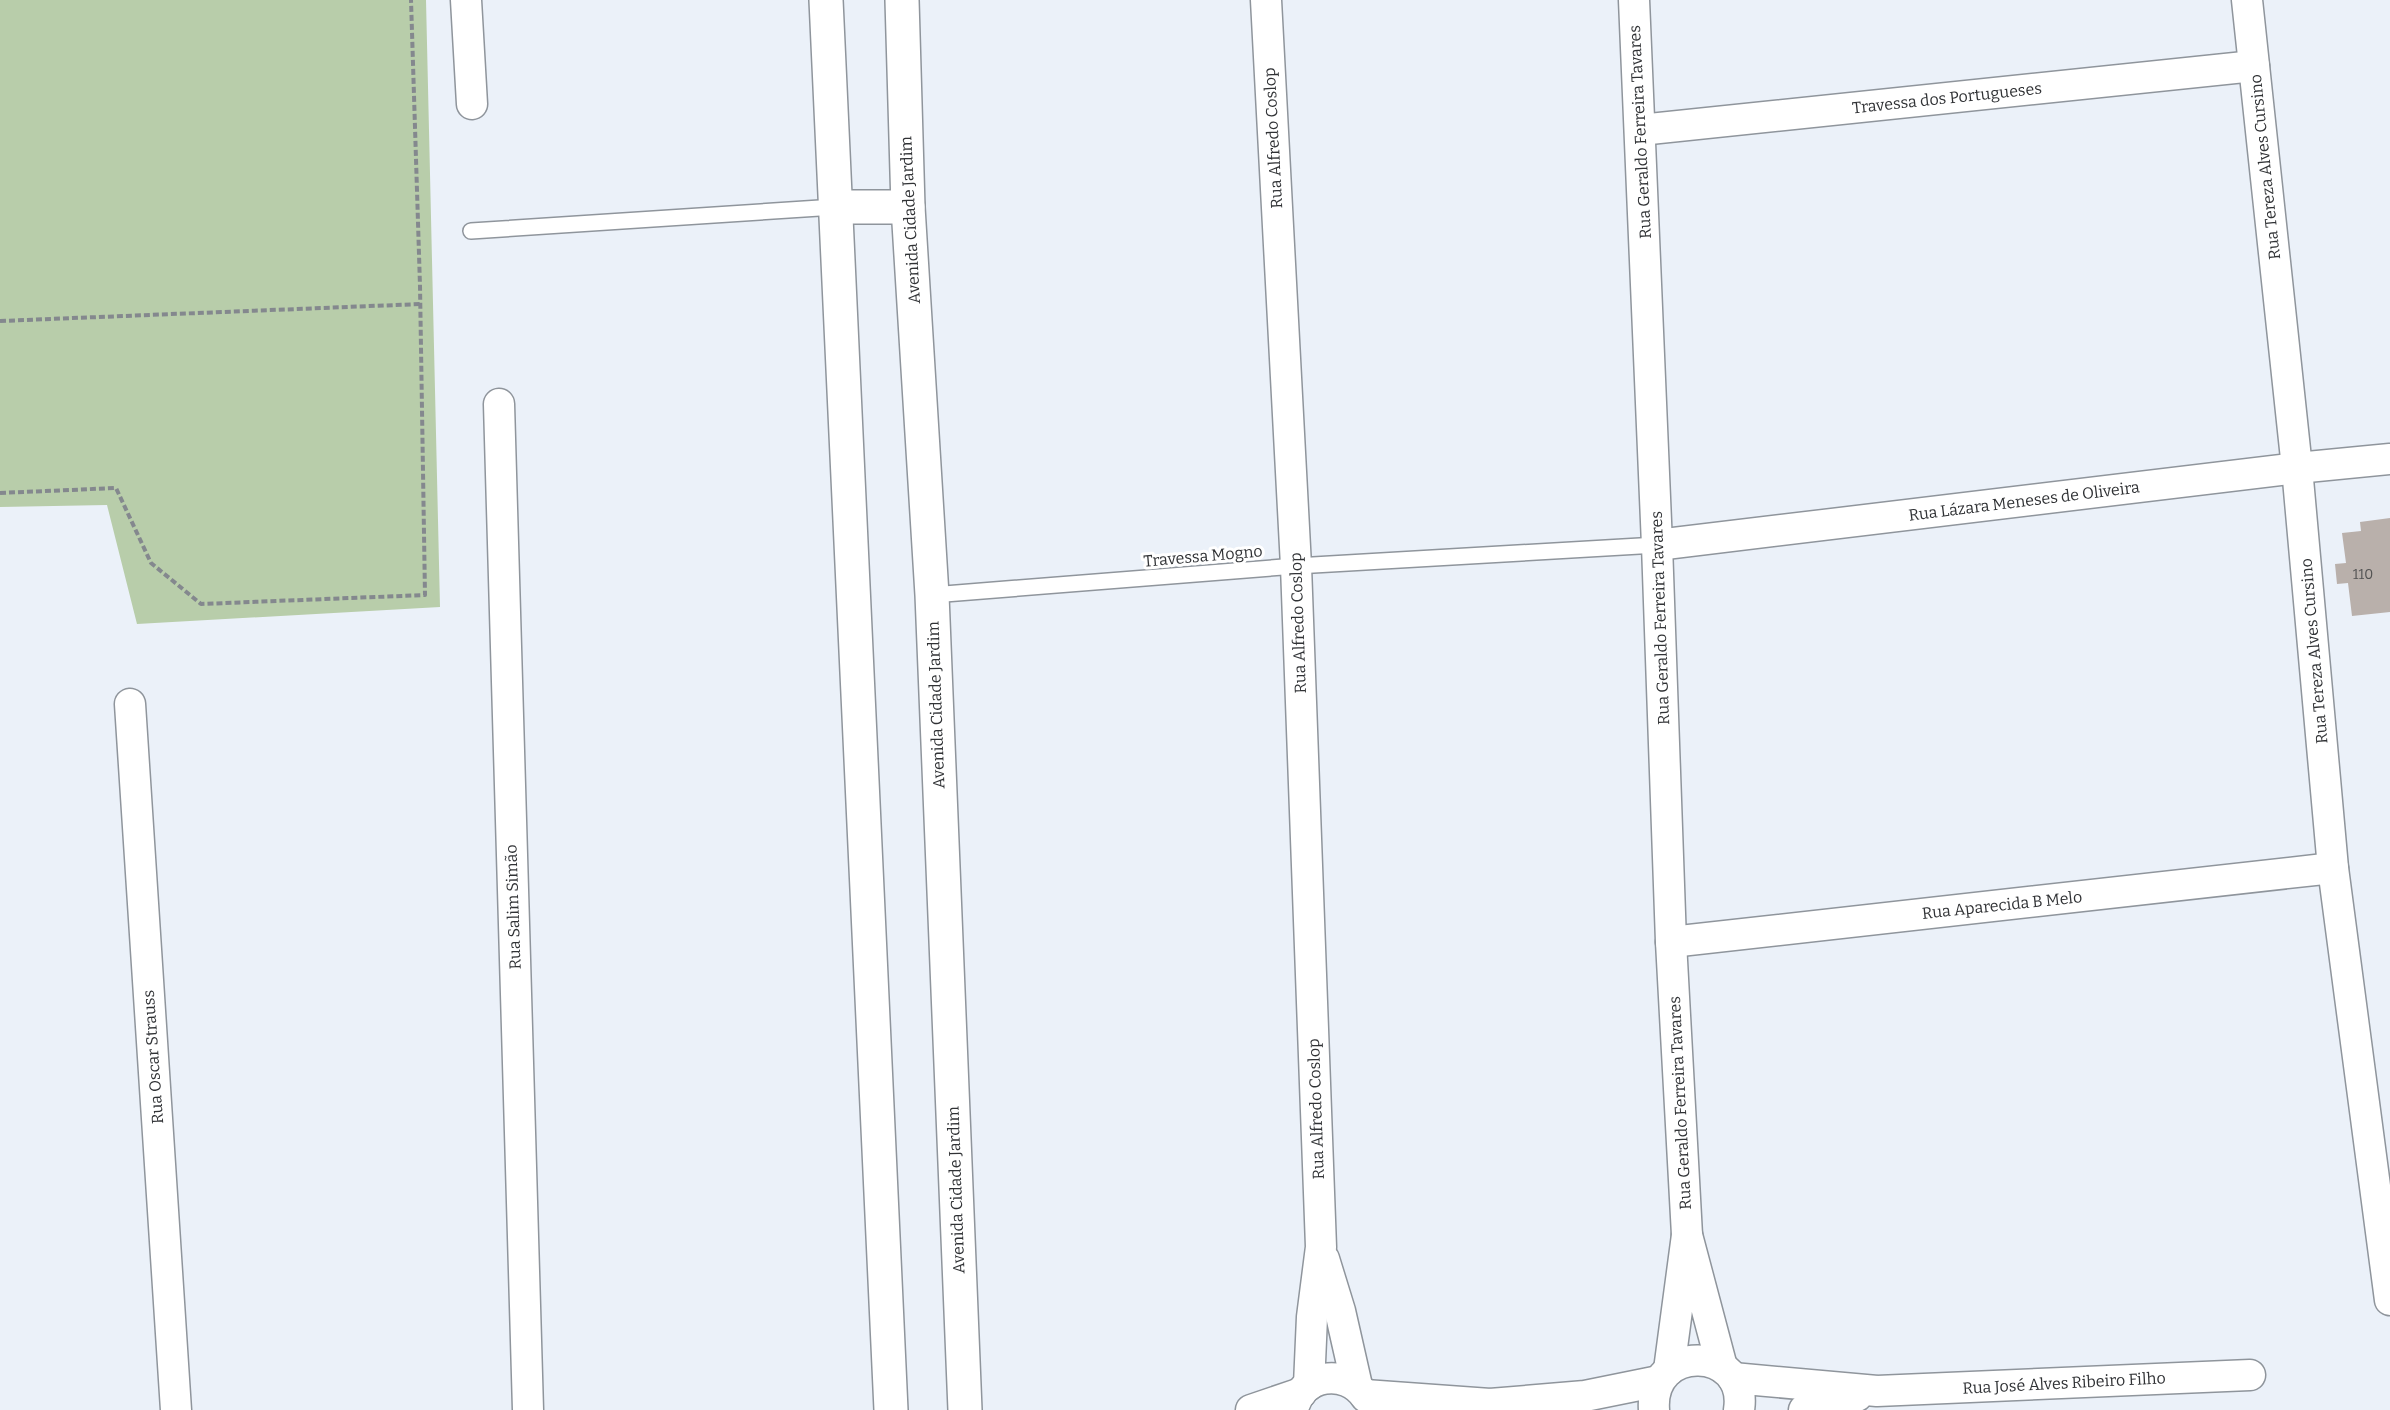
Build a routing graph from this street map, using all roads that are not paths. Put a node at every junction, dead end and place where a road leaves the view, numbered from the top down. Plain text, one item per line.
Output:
1 (466, 0) edge
2 (826, 0) edge
3 (902, 0) edge
4 (1266, 0) edge
5 (1634, 0) edge
6 (2247, 0) edge
7 (2254, 66) junction
8 (472, 104) dead end
9 (1640, 130) junction
10 (835, 207) junction
11 (908, 207) junction
12 (471, 231) dead end
13 (499, 404) dead end
14 (2390, 459) edge
15 (2297, 468) junction
16 (1657, 545) junction
17 (1296, 566) junction
18 (932, 595) junction
19 (130, 704) dead end
20 (2333, 868) junction
21 (1671, 942) junction
22 (2385, 1219) edge
23 (1687, 1235) junction
24 (1321, 1247) junction
25 (2390, 1300) edge
26 (1727, 1373) junction
27 (1664, 1375) junction
28 (2250, 1375) dead end
29 (1877, 1391) junction
30 (1301, 1396) edge
31 (1364, 1397) edge
32 (2056, 1397) edge
33 (176, 1410) edge
34 (528, 1410) edge
35 (891, 1410) edge
36 (965, 1410) edge
37 (1251, 1410) edge
38 (1654, 1410) edge
39 (1739, 1410) edge
40 (1804, 1410) edge

1 - 8 street
2 - 10 main road
3 - 11 main road, Avenida Cidade Jardim
4 - 17 street, Rua Alfredo Coslop
5 - 9 street, Rua Geraldo Ferreira Tavares
6 - 7 street, Rua Tereza Alves Cursino
7 - 9 street, Travessa dos Portugueses
7 - 15 street, Rua Tereza Alves Cursino
9 - 16 street, Rua Geraldo Ferreira Tavares
10 - 11 main road
10 - 12 lane
10 - 35 main road
11 - 18 main road, Avenida Cidade Jardim
13 - 34 street, Rua Salim Simão
14 - 15 street, Rua Lázara Meneses de Oliveira
15 - 16 street, Rua Lázara Meneses de Oliveira
15 - 20 street, Rua Tereza Alves Cursino
16 - 17 lane, Travessa Mogno
16 - 21 street, Rua Geraldo Ferreira Tavares
17 - 18 lane, Travessa Mogno
17 - 24 street, Rua Alfredo Coslop
18 - 36 main road, Avenida Cidade Jardim
19 - 33 street, Rua Oscar Strauss
20 - 21 street, Rua Aparecida B Melo
20 - 22 street, Rua Tereza Alves Cursino
21 - 23 street, Rua Geraldo Ferreira Tavares
22 - 25 street, Rua Tereza Alves Cursino
23 - 26 street
23 - 27 street
24 - 30 street
24 - 31 street
26 - 27 street, Rua José Alves Ribeiro Filho
26 - 29 street, Rua José Alves Ribeiro Filho
26 - 39 street
27 - 31 street
27 - 38 street
28 - 32 street, Rua José Alves Ribeiro Filho
29 - 32 street, Rua José Alves Ribeiro Filho
29 - 40 street, Rua José Alves Ribeiro Filho
30 - 31 street
30 - 37 street

